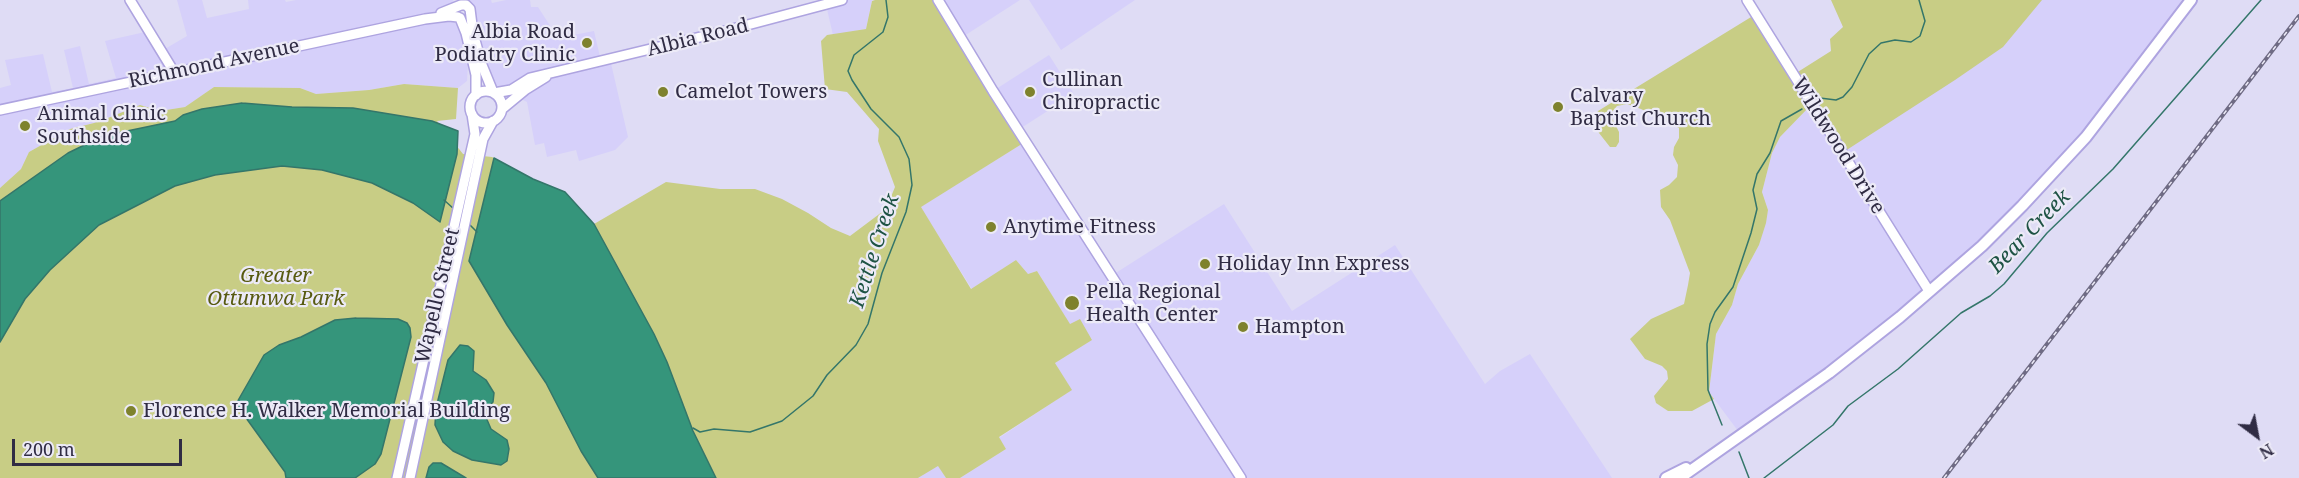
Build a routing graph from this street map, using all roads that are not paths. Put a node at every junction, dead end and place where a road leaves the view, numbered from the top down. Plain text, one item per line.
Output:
1 (130, 0) edge
2 (843, 0) edge
3 (938, 0) edge
4 (1747, 0) edge
5 (2191, 0) edge
6 (461, 9) edge
7 (174, 72) junction
8 (552, 73) junction
9 (493, 93) junction
10 (476, 95) junction
11 (502, 109) junction
12 (0, 110) edge
13 (472, 114) junction
14 (493, 121) junction
15 (1929, 291) junction
16 (1705, 458) junction
17 (397, 478) edge
18 (410, 478) edge
19 (1241, 478) edge
20 (1666, 478) edge
21 (1680, 478) edge

1 - 7 main road
2 - 8 main road, Albia Road
3 - 19 main road
4 - 15 main road, Wildwood Drive
5 - 15 main road
6 - 7 main road, Richmond Avenue
6 - 9 main road
6 - 10 main road
7 - 12 main road, Richmond Avenue
8 - 9 main road, Albia Road
8 - 11 main road, Albia Road
9 - 10 main road
9 - 11 main road
10 - 13 main road
11 - 14 main road
13 - 14 main road
13 - 17 main road, Wapello Street
14 - 18 main road, Wapello Street
15 - 16 main road
16 - 20 main road
16 - 21 main road

